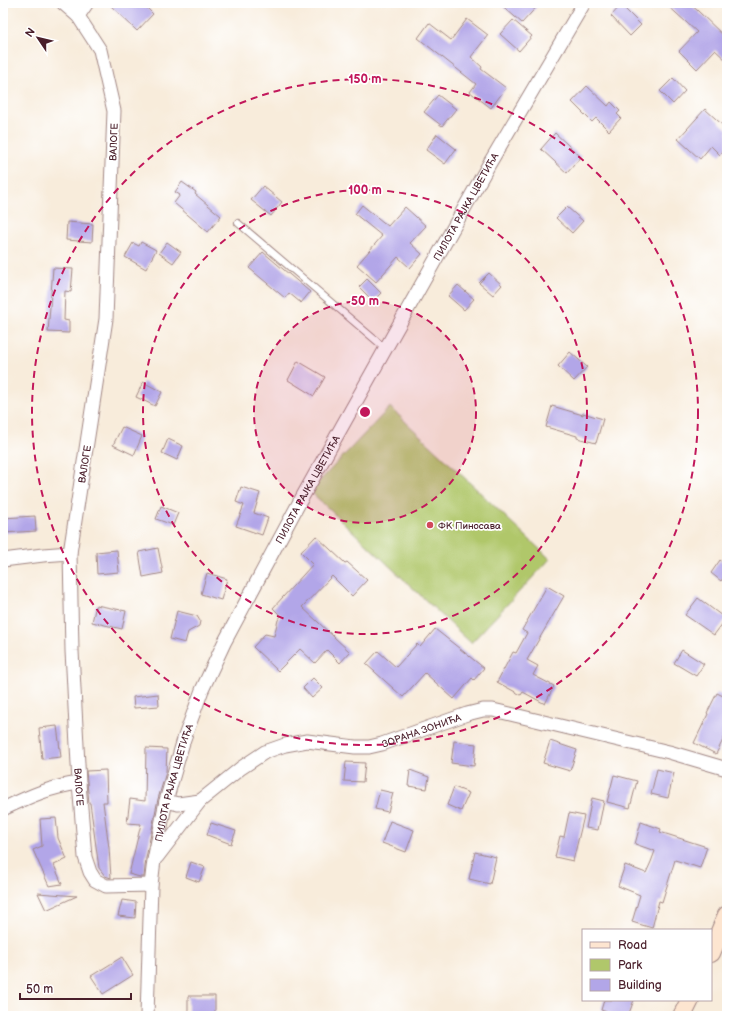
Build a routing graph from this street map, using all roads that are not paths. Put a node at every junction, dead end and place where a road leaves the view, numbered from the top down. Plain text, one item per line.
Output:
1 (63, 3) edge
2 (87, 3) edge
3 (584, 3) edge
4 (78, 16) junction
5 (238, 223) dead end
6 (386, 349) junction
7 (70, 553) junction
8 (3, 560) edge
9 (727, 769) edge
10 (79, 783) junction
11 (166, 801) junction
12 (200, 801) junction
13 (3, 809) edge
14 (154, 860) junction
15 (151, 885) junction
16 (727, 915) edge
17 (712, 951) edge
18 (690, 1001) edge
19 (146, 1016) edge
20 (682, 1016) edge

1 - 4 street, ВАЛОГЕ
2 - 4 street
3 - 6 street, ПИЛОТА РАЈКА ЦВЕТИЋА
4 - 7 street, ВАЛОГЕ
5 - 6 lane
6 - 11 street, ПИЛОТА РАЈКА ЦВЕТИЋА
7 - 8 street
7 - 10 street, ВАЛОГЕ
9 - 12 street, ЗОРАНА ЗОНИЋА
10 - 13 street
10 - 15 street, ВАЛОГЕ
11 - 12 street
11 - 14 street, ПИЛОТА РАЈКА ЦВЕТИЋА
12 - 14 street, ЗОРАНА ЗОНИЋА
14 - 15 street, ПИЛОТА РАЈКА ЦВЕТИЋА
15 - 19 street, ПИЛОТА РАЈКА ЦВЕТИЋА
16 - 17 street
18 - 20 street

